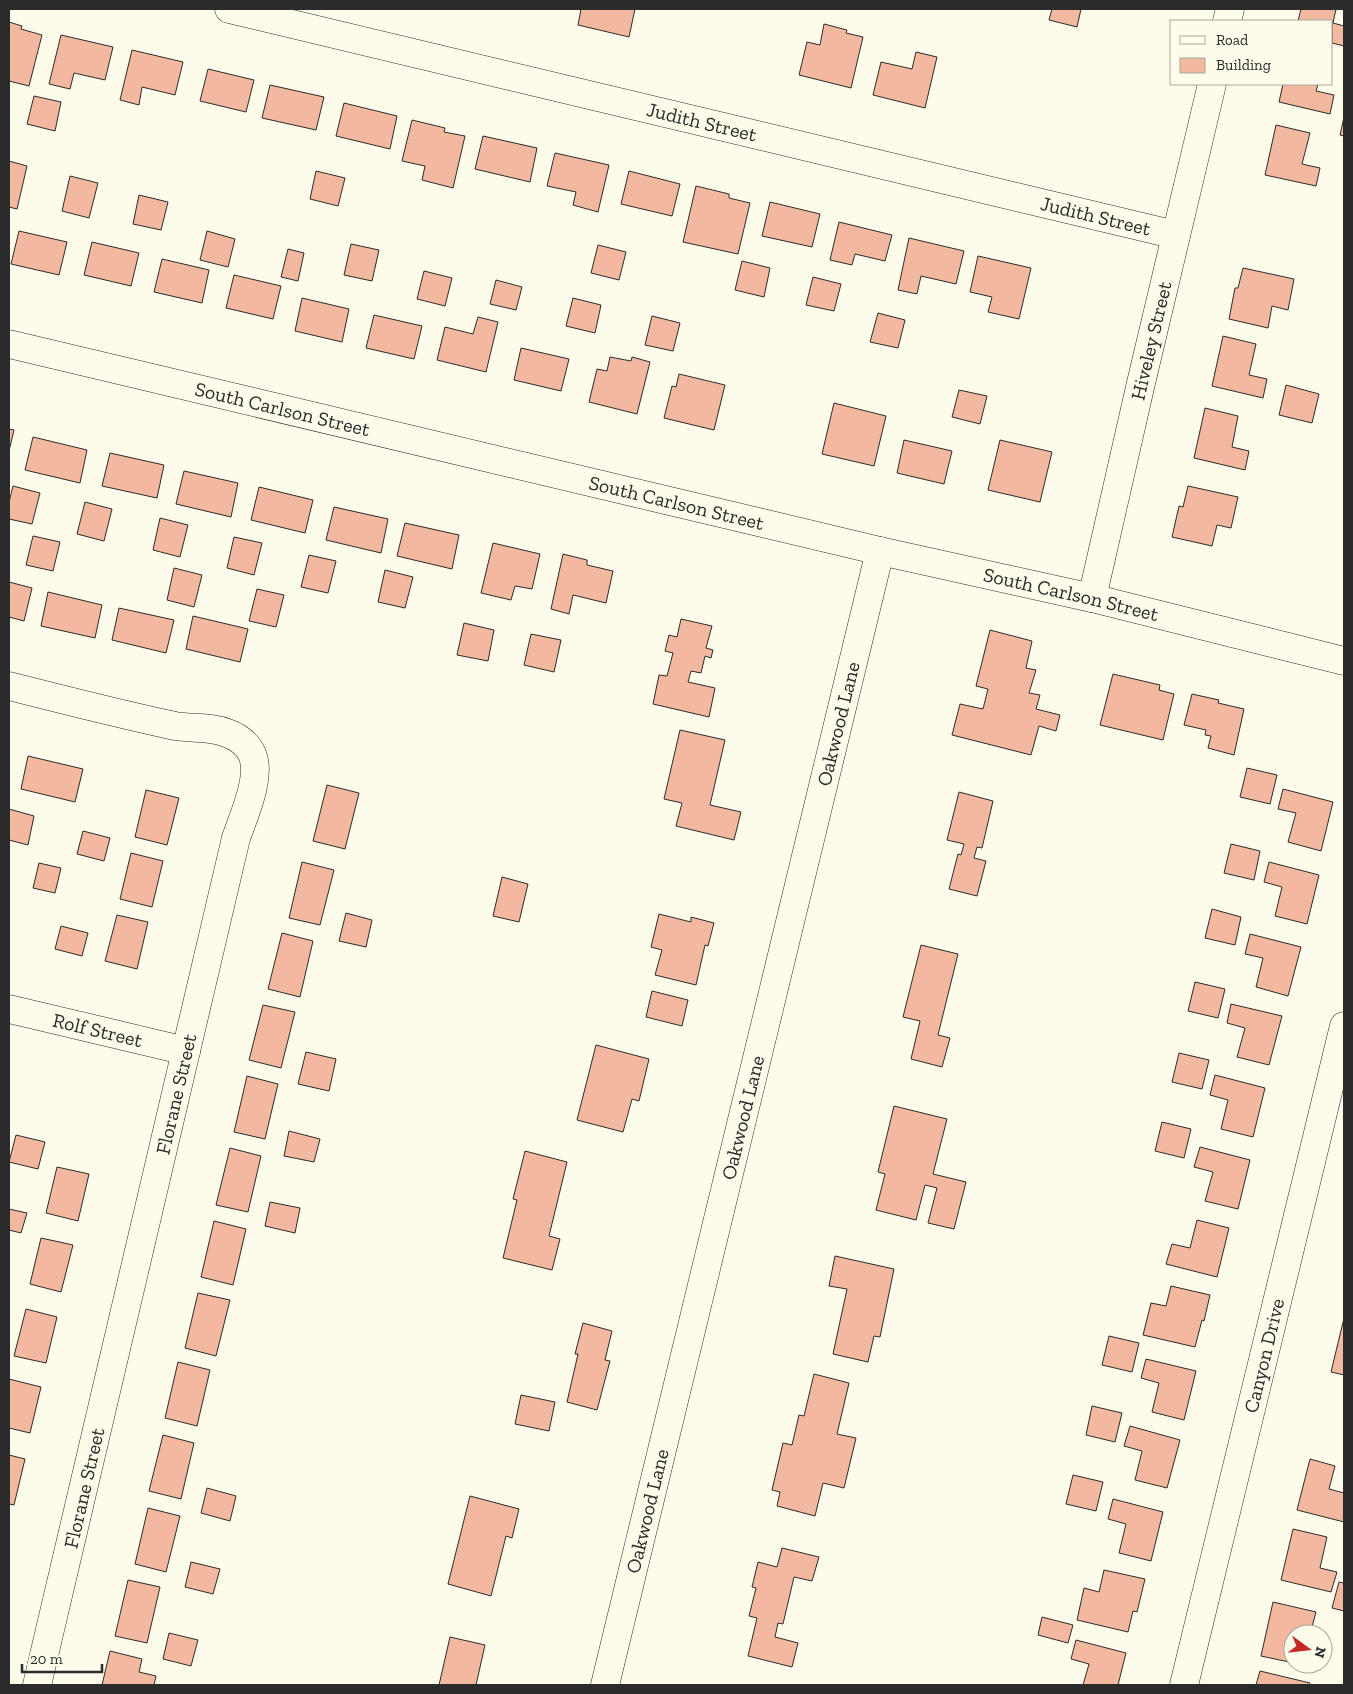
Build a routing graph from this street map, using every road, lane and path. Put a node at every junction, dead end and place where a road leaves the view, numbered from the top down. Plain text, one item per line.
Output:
1 (229, 9) edge
2 (1212, 85) edge
3 (1176, 235) junction
4 (9, 344) edge
5 (880, 551) junction
6 (1092, 598) junction
7 (1344, 661) edge
8 (9, 686) edge
9 (9, 1009) edge
10 (1344, 1026) edge
11 (186, 1051) junction
12 (37, 1685) edge
13 (605, 1685) edge
14 (1184, 1685) edge

1 - 3 street, Judith Street
2 - 3 street, Hiveley Street
3 - 6 street, Hiveley Street
4 - 5 street, South Carlson Street
5 - 6 street, South Carlson Street
5 - 13 street, Oakwood Lane
6 - 7 street, South Carlson Street
8 - 11 street, Florane Street
9 - 11 street, Rolf Street
10 - 14 street, Canyon Drive
11 - 12 street, Florane Street

